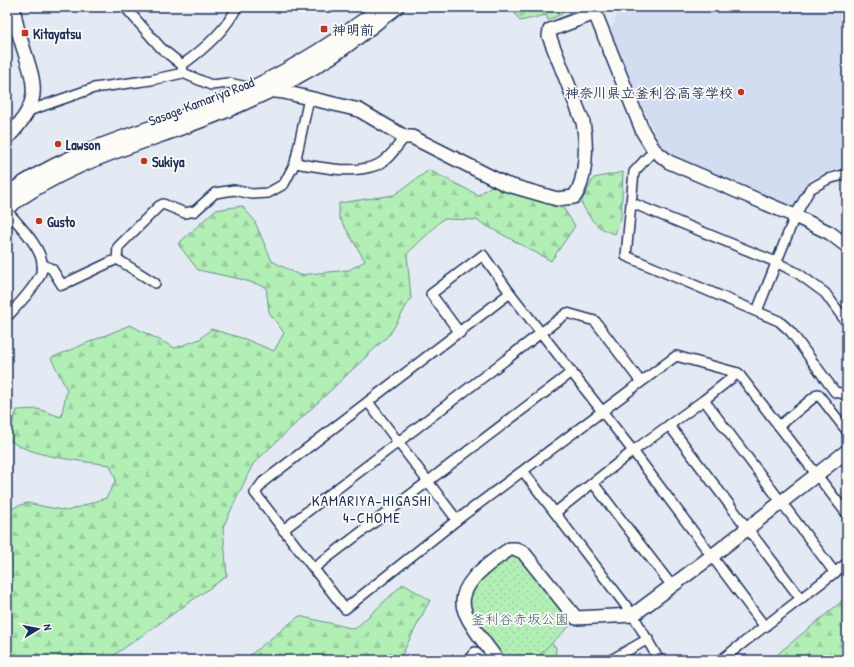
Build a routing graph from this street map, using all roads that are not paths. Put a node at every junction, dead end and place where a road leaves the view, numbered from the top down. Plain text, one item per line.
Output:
1 (13, 7) edge
2 (125, 7) edge
3 (237, 7) edge
4 (380, 7) edge
5 (397, 7) edge
6 (183, 69) junction
7 (252, 88) junction
8 (270, 91) junction
9 (309, 98) junction
10 (28, 111) junction
11 (405, 137) junction
12 (7, 138) edge
13 (654, 150) junction
14 (295, 163) junction
15 (847, 174) edge
16 (7, 194) edge
17 (632, 203) junction
18 (7, 209) edge
19 (795, 216) junction
20 (847, 246) edge
21 (117, 259) junction
22 (776, 262) junction
23 (42, 264) junction
24 (156, 283) dead end
25 (510, 293) junction
26 (757, 311) junction
27 (7, 317) edge
28 (847, 323) edge
29 (460, 332) junction
30 (541, 333) junction
31 (572, 372) junction
32 (738, 373) junction
33 (640, 381) junction
34 (847, 393) edge
35 (704, 400) junction
36 (368, 402) junction
37 (602, 411) junction
38 (669, 425) junction
39 (779, 426) junction
40 (847, 431) edge
41 (398, 442) junction
42 (633, 451) junction
43 (847, 451) edge
44 (523, 470) junction
45 (816, 475) junction
46 (428, 481) junction
47 (593, 483) junction
48 (781, 503) junction
49 (556, 512) junction
50 (847, 514) edge
51 (457, 520) junction
52 (747, 529) junction
53 (282, 530) junction
54 (712, 556) junction
55 (847, 563) edge
56 (314, 568) junction
57 (835, 573) junction
58 (672, 586) junction
59 (801, 599) junction
60 (633, 615) junction
61 (765, 627) junction
62 (648, 639) junction
63 (468, 660) edge
64 (483, 660) edge
65 (497, 660) edge
66 (612, 660) edge
67 (660, 660) edge
68 (721, 660) edge

1 - 10 street
2 - 6 street
3 - 6 street
4 - 7 street, Sasage Kamariya Road
5 - 8 street, Sasage Kamariya Road
6 - 7 street
6 - 10 street
7 - 8 street
7 - 16 street, Sasage Kamariya Road
8 - 9 street
8 - 18 street, Sasage Kamariya Road
9 - 11 street
9 - 14 street
10 - 12 street
11 - 13 street
11 - 14 street
13 - 17 street
13 - 19 street
14 - 21 street
15 - 19 street
17 - 22 street
17 - 26 street
18 - 23 street
19 - 20 street
19 - 22 street
21 - 23 street
21 - 24 street
22 - 26 street
22 - 28 street
23 - 27 street
25 - 29 street
25 - 29 street
25 - 30 street
26 - 34 street
29 - 36 street
30 - 31 street
30 - 33 street
30 - 41 street
31 - 37 street
31 - 46 street
32 - 33 street
32 - 35 street
32 - 39 street
33 - 37 street
35 - 38 street
35 - 48 street
36 - 41 street
36 - 53 street
37 - 42 street
37 - 44 street
38 - 42 street
38 - 52 street
39 - 40 street
39 - 45 street
41 - 46 street
41 - 53 street
42 - 47 street
42 - 54 street
43 - 45 street
44 - 49 street
44 - 51 street
45 - 48 street
45 - 50 street
46 - 51 street
46 - 56 street
47 - 49 street
47 - 58 street
48 - 52 street
48 - 57 street
49 - 60 street
51 - 56 street
52 - 54 street
52 - 59 street
53 - 56 street
54 - 58 street
54 - 61 street
55 - 57 street
57 - 59 street
58 - 60 street
59 - 61 street
60 - 62 street
60 - 65 street
61 - 68 street
62 - 66 street
62 - 67 street
63 - 64 street

